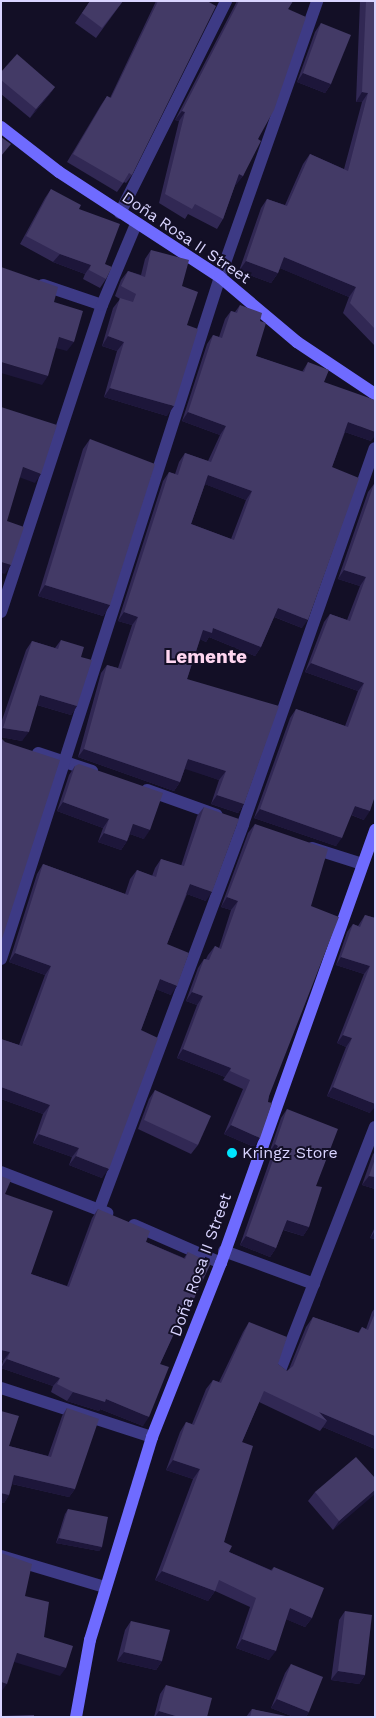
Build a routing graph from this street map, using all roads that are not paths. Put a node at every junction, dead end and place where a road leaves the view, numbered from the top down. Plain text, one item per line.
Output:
1 (226, 1) edge
2 (317, 1) edge
3 (1, 127) edge
4 (120, 213) junction
5 (136, 224) junction
6 (220, 277) junction
7 (29, 280) edge
8 (102, 305) junction
9 (375, 394) edge
10 (375, 448) edge
11 (1, 612) edge
12 (29, 751) edge
13 (66, 762) junction
14 (103, 775) edge
15 (131, 785) edge
16 (247, 826) junction
17 (375, 830) edge
18 (298, 843) edge
19 (371, 849) edge
20 (362, 864) junction
21 (1, 959) edge
22 (375, 1127) edge
23 (1, 1172) edge
24 (99, 1210) junction
25 (223, 1257) junction
26 (314, 1284) junction
27 (279, 1373) edge
28 (1, 1388) edge
29 (152, 1437) junction
30 (1, 1556) edge
31 (105, 1587) junction
32 (76, 1717) edge

1 - 4 street
2 - 6 street
3 - 4 main road, Doña Rosa II Street
4 - 5 main road, Doña Rosa II Street
5 - 6 main road, Doña Rosa II Street
5 - 8 street
6 - 9 main road, Doña Rosa II Street
6 - 13 street
7 - 8 street
8 - 11 street
10 - 16 street
12 - 13 street
13 - 14 street
13 - 21 street
15 - 16 street
16 - 24 street
17 - 19 main road, Doña Rosa II Street
18 - 20 street
19 - 20 main road, Doña Rosa II Street
20 - 25 main road, Doña Rosa II Street
22 - 26 street
23 - 24 street
24 - 25 street
25 - 26 street
25 - 29 main road, Doña Rosa II Street
26 - 27 street
28 - 29 street
29 - 31 main road, Doña Rosa II Street
30 - 31 street
31 - 32 main road, Doña Rosa II Street

